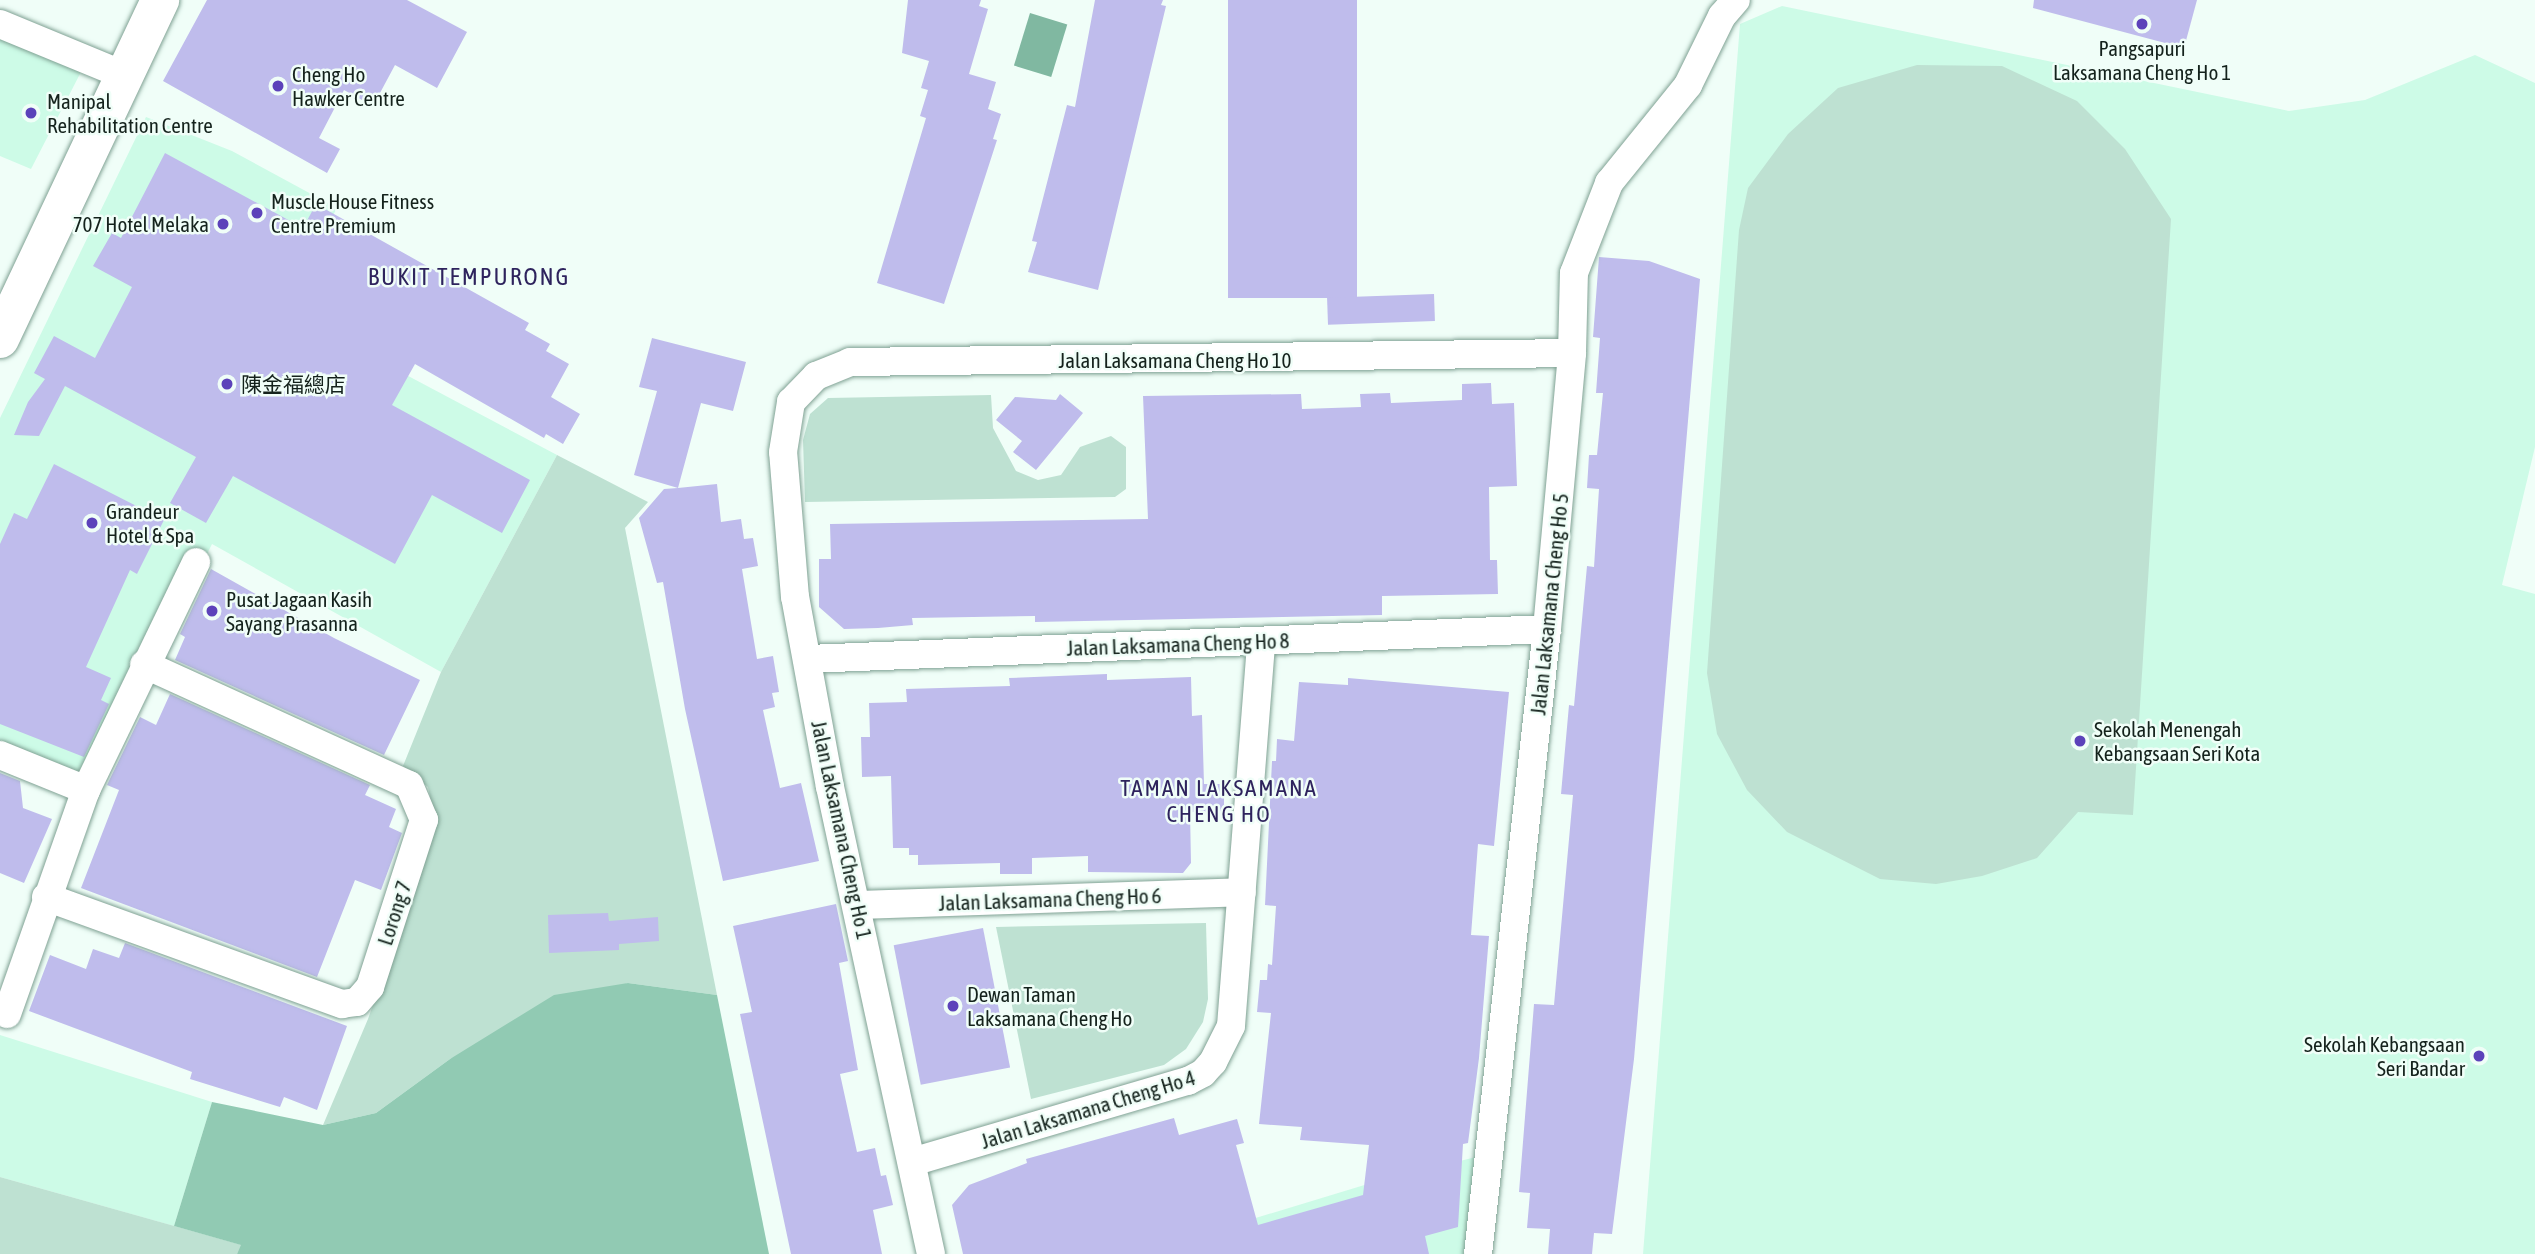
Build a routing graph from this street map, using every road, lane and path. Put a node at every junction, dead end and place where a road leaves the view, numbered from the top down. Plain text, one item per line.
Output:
1 (160, 0) edge
2 (1736, 0) edge
3 (0, 24) edge
4 (126, 76) junction
5 (0, 339) edge
6 (1572, 353) junction
7 (791, 402) joint
8 (196, 562) dead end
9 (1547, 629) junction
10 (1261, 641) junction
11 (808, 659) junction
12 (144, 664) junction
13 (0, 755) edge
14 (86, 790) junction
15 (1242, 892) junction
16 (46, 897) junction
17 (858, 905) junction
18 (7, 1014) dead end
19 (912, 1162) junction
20 (931, 1254) edge
21 (1478, 1254) edge

1 - 4 main road
2 - 6 street, Jalan Laksamana Cheng Ho 5
3 - 4 street
4 - 5 main road
6 - 7 street, Jalan Laksamana Cheng Ho 10
6 - 9 street, Jalan Laksamana Cheng Ho 5
7 - 11 street, Jalan Laksamana Cheng Ho 1
8 - 12 street
9 - 10 street, Jalan Laksamana Cheng Ho 8
9 - 21 street, Jalan Laksamana Cheng Ho 5
10 - 11 street, Jalan Laksamana Cheng Ho 8
10 - 15 street, Jalan Laksamana Cheng Ho 4
11 - 17 street, Jalan Laksamana Cheng Ho 1
12 - 14 street
12 - 16 street, Lorong 7
13 - 14 street
14 - 16 street
15 - 17 street, Jalan Laksamana Cheng Ho 6
15 - 19 street, Jalan Laksamana Cheng Ho 4
16 - 18 street
17 - 19 street, Jalan Laksamana Cheng Ho 1
19 - 20 street, Jalan Laksamana Cheng Ho 1

